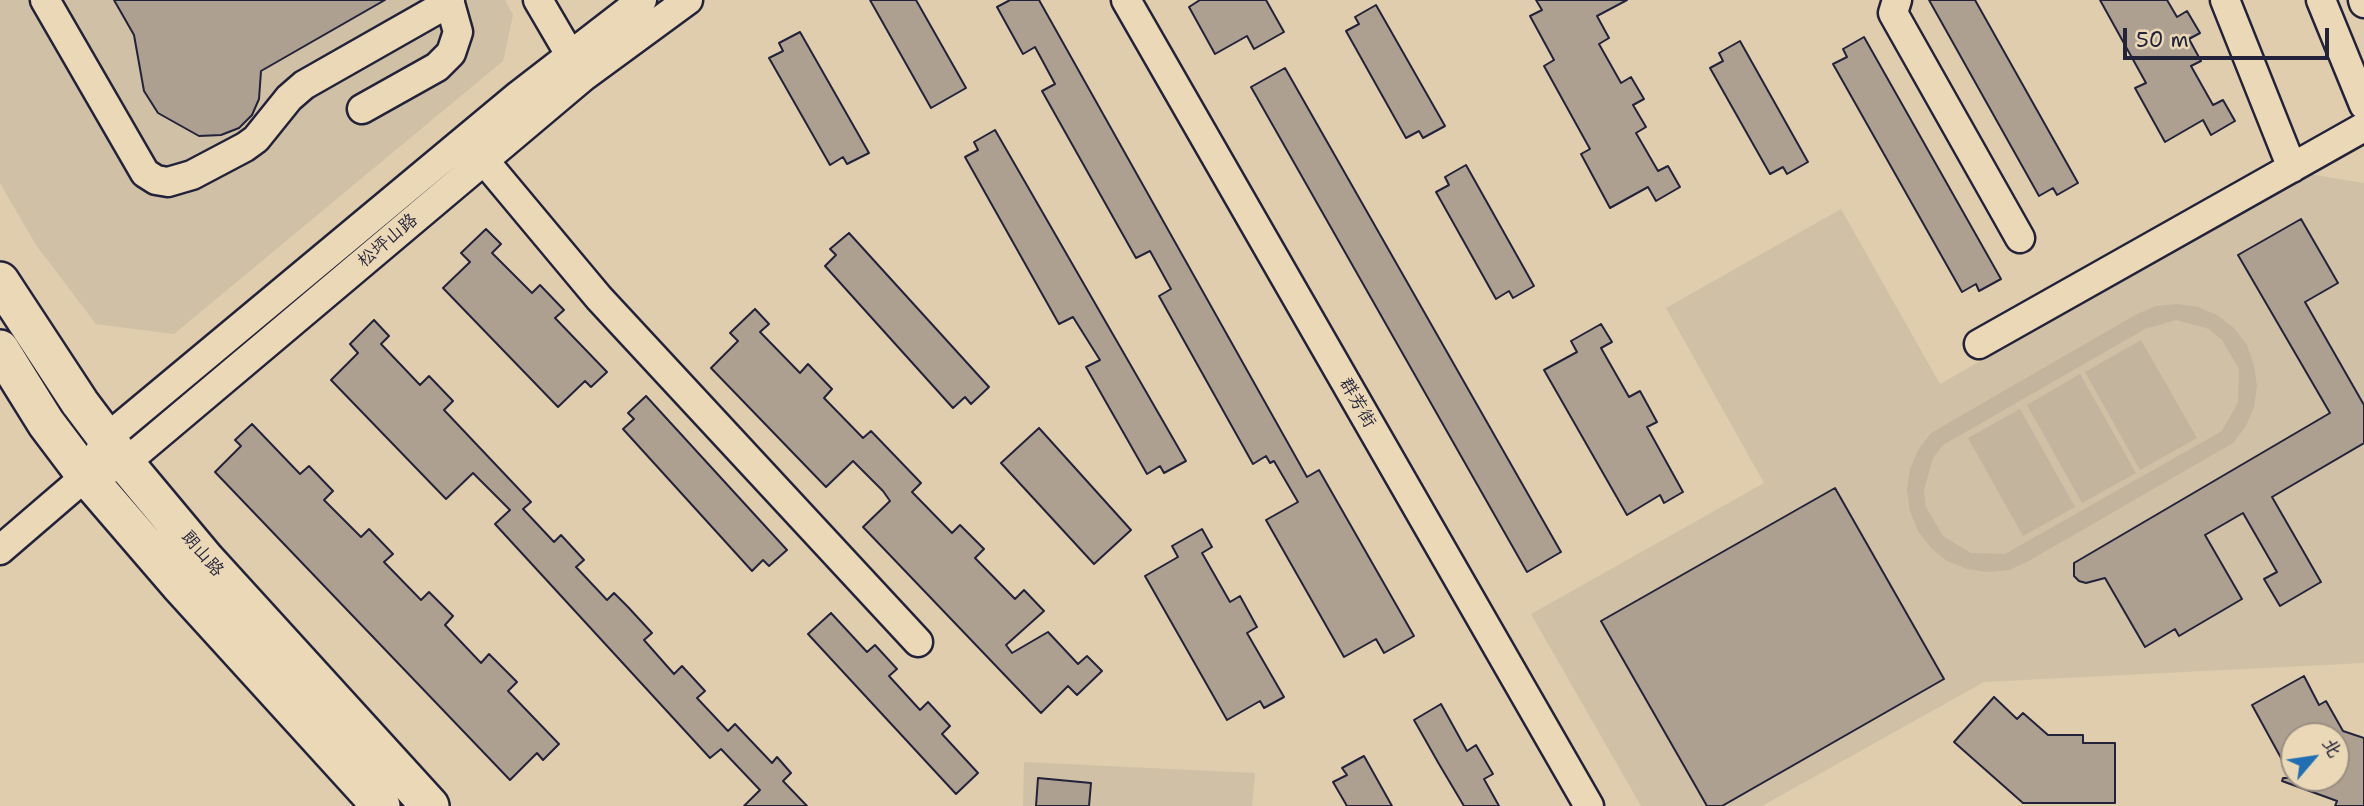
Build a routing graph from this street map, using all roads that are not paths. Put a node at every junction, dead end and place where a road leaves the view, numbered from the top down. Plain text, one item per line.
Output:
1 (46, 0) edge
2 (538, 0) edge
3 (642, 0) edge
4 (688, 0) edge
5 (1126, 0) edge
6 (1897, 0) edge
7 (2225, 0) edge
8 (2321, 0) edge
9 (450, 1) edge
10 (576, 66) junction
11 (2364, 105) edge
12 (362, 109) dead end
13 (2364, 127) edge
14 (466, 139) junction
15 (484, 160) junction
16 (2292, 169) junction
17 (2020, 238) dead end
18 (0, 281) edge
19 (1979, 344) dead end
20 (0, 349) edge
21 (116, 451) junction
22 (86, 476) junction
23 (0, 550) edge
24 (918, 642) dead end
25 (381, 806) edge
26 (430, 806) edge
27 (1589, 806) edge

1 - 9 street
2 - 10 street
3 - 10 street, 松坪山路
4 - 10 street, 松坪山路
5 - 27 street, 群芳街
6 - 17 street
7 - 16 street
8 - 11 street
9 - 12 street
10 - 14 street, 松坪山路
10 - 15 street, 松坪山路
13 - 16 street
14 - 15 street
14 - 21 street, 松坪山路
15 - 21 street, 松坪山路
15 - 24 street
16 - 19 street
18 - 21 main road, 朗山路
20 - 22 main road, 朗山路
21 - 22 street, 松坪山路
21 - 26 main road, 朗山路
22 - 23 street, 松坪山路
22 - 25 main road, 朗山路

